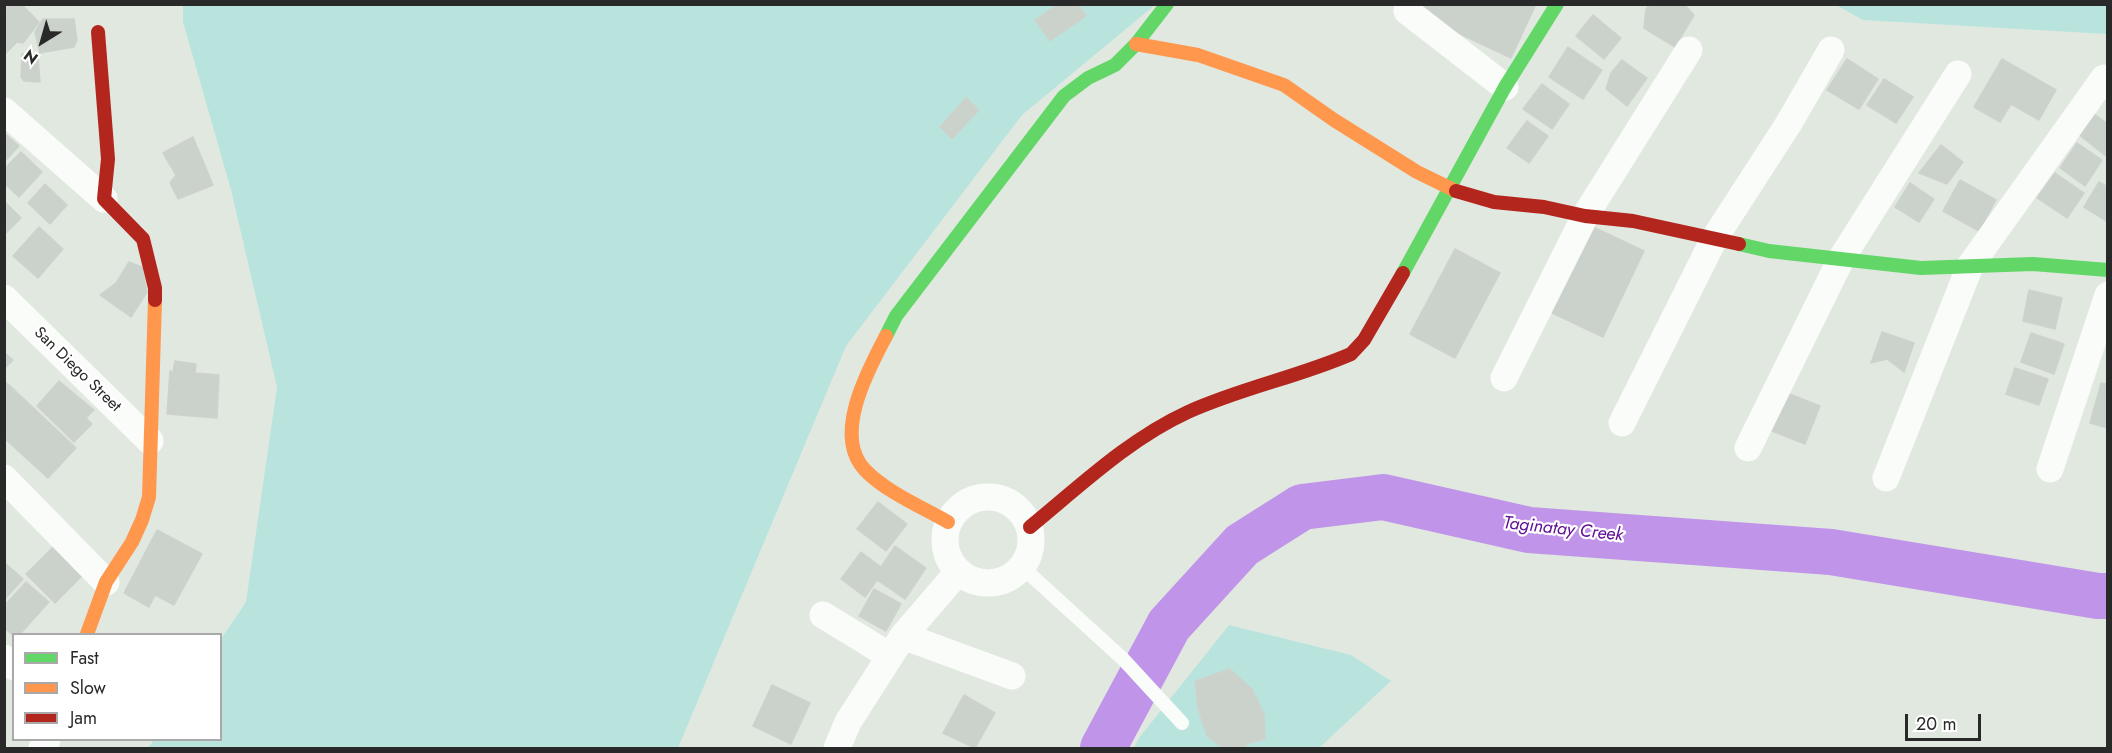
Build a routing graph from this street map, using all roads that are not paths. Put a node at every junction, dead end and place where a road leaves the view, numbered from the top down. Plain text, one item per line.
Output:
1 (1167, 4) edge
2 (1557, 4) edge
3 (1407, 10) dead end
4 (98, 32) dead end
5 (1136, 44) junction
6 (1689, 50) dead end
7 (1831, 50) dead end
8 (1958, 74) dead end
9 (2104, 78) dead end
10 (1505, 87) junction
11 (4, 111) edge
12 (1450, 189) junction
13 (104, 199) junction
14 (1585, 216) junction
15 (1714, 239) junction
16 (1841, 259) junction
17 (1970, 266) junction
18 (2108, 270) edge
19 (2108, 295) edge
20 (4, 298) edge
21 (1504, 378) dead end
22 (1622, 423) dead end
23 (150, 441) junction
24 (1748, 448) dead end
25 (2050, 469) dead end
26 (4, 478) edge
27 (1886, 478) dead end
28 (948, 522) junction
29 (1030, 527) junction
30 (1022, 567) junction
31 (958, 572) junction
32 (106, 582) junction
33 (823, 615) dead end
34 (87, 633) edge
35 (897, 646) junction
36 (1012, 676) dead end
37 (1182, 723) dead end
38 (837, 748) edge

1 - 5 street
2 - 10 street
3 - 10 street
4 - 13 street
5 - 12 street
5 - 28 street
6 - 14 street
7 - 15 street
8 - 16 street
9 - 17 street
10 - 12 street
11 - 13 street
12 - 14 street
12 - 29 street
13 - 23 street
14 - 15 street
14 - 21 street
15 - 16 street
15 - 22 street
16 - 17 street
16 - 24 street
17 - 18 street
17 - 27 street
19 - 25 street
20 - 23 street, San Diego Street
23 - 32 street
26 - 32 street
28 - 29 street
28 - 31 street
29 - 30 street
30 - 31 street
30 - 37 lane
31 - 35 street
32 - 34 street
33 - 35 street
35 - 36 street
35 - 38 street

